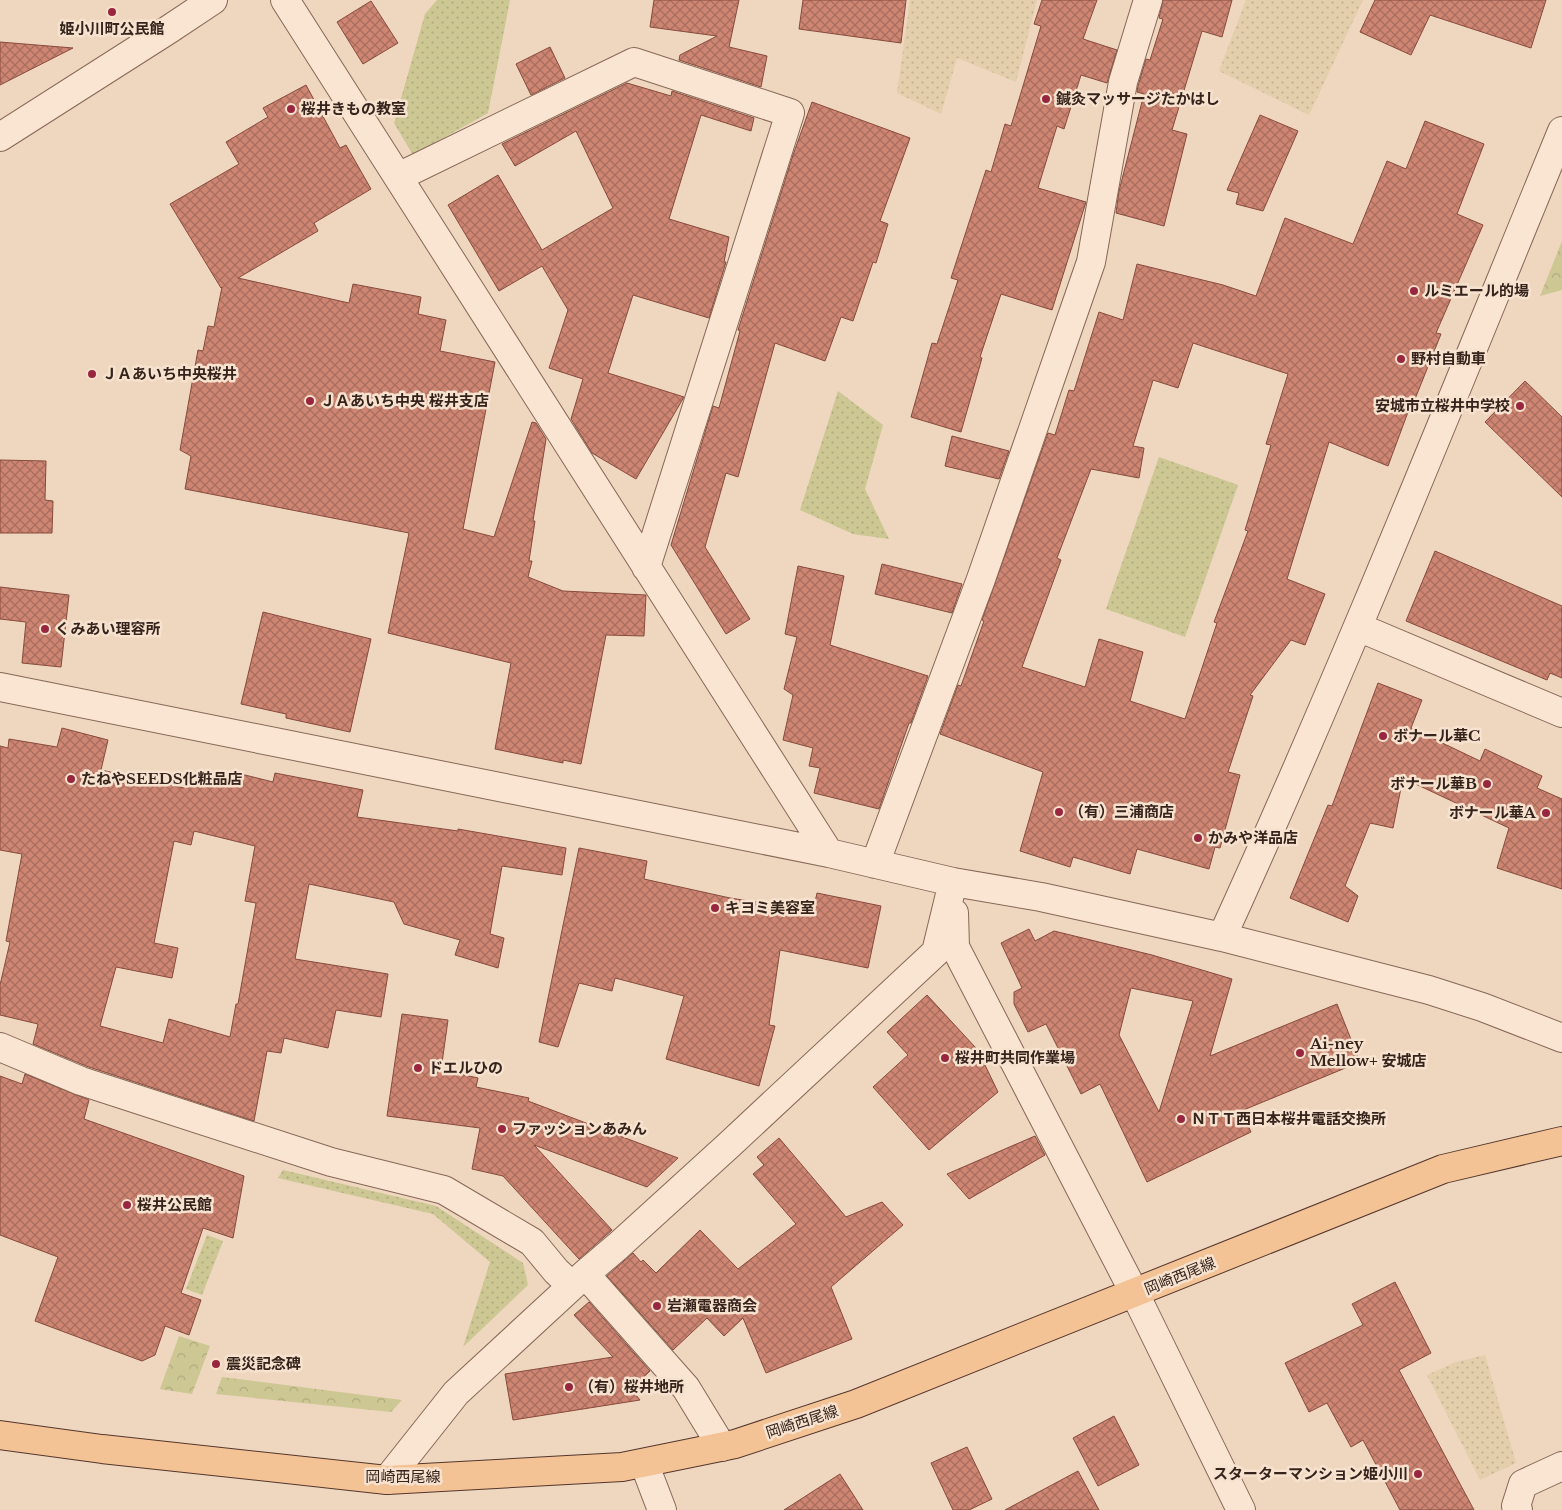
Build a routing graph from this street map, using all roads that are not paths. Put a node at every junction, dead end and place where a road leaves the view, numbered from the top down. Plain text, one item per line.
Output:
1 (212, 0) edge
2 (285, 0) edge
3 (1148, 0) edge
4 (1562, 131) edge
5 (0, 137) edge
6 (398, 177) junction
7 (646, 567) junction
8 (1358, 627) junction
9 (0, 687) edge
10 (1562, 713) edge
11 (829, 853) junction
12 (875, 864) junction
13 (953, 882) junction
14 (1222, 937) junction
15 (1562, 1038) edge
16 (0, 1047) edge
17 (1562, 1141) edge
18 (579, 1280) junction
19 (1135, 1294) junction
20 (0, 1435) edge
21 (722, 1447) junction
22 (644, 1463) junction
23 (1562, 1466) edge
24 (387, 1480) junction
25 (662, 1510) edge
26 (1241, 1510) edge
27 (1518, 1510) edge

1 - 5 street
2 - 6 street
3 - 12 street
4 - 8 street
6 - 7 street
6 - 7 street
7 - 11 street
8 - 10 street
8 - 14 street
9 - 11 street
11 - 12 street
12 - 13 street
13 - 14 street
13 - 18 street
13 - 19 street
14 - 15 street
16 - 18 street
17 - 19 main road, 岡崎西尾線
18 - 21 street
18 - 24 street
19 - 21 main road, 岡崎西尾線
19 - 26 street
20 - 24 main road, 岡崎西尾線
21 - 22 main road, 岡崎西尾線
22 - 24 main road, 岡崎西尾線
22 - 25 street
23 - 27 street

